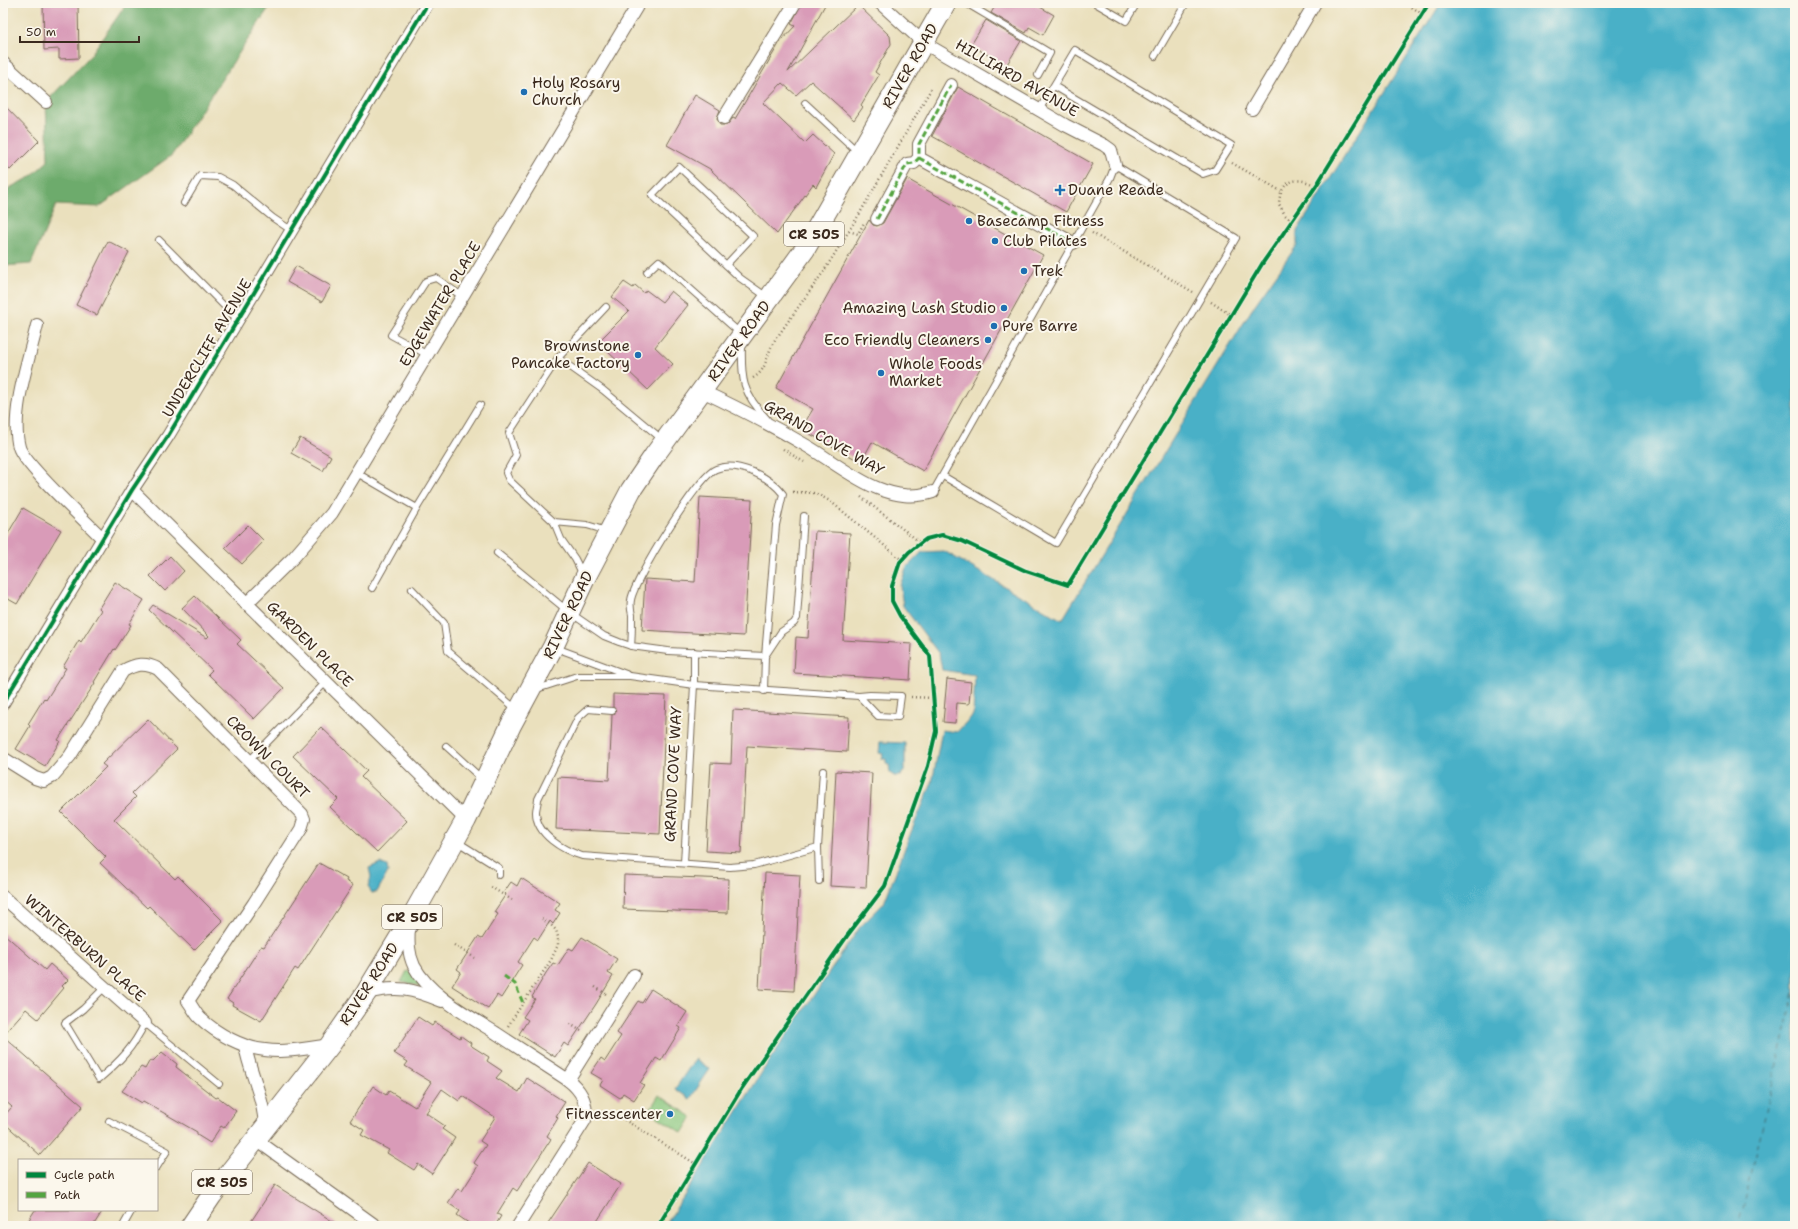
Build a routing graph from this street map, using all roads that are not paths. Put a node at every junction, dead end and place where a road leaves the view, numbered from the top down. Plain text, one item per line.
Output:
1 (428, 3) edge
2 (639, 3) edge
3 (795, 3) edge
4 (880, 3) edge
5 (946, 3) edge
6 (966, 3) edge
7 (1096, 3) edge
8 (1137, 3) edge
9 (1186, 3) edge
10 (1315, 3) edge
11 (924, 43) junction
12 (1155, 56) dead end
13 (3, 63) edge
14 (1038, 75) dead end
15 (951, 85) dead end
16 (1054, 86) junction
17 (46, 102) dead end
18 (805, 104) dead end
19 (1252, 109) dead end
20 (1039, 110) junction
21 (724, 118) dead end
22 (860, 154) junction
23 (919, 158) junction
24 (1115, 165) junction
25 (184, 203) dead end
26 (877, 219) dead end
27 (292, 230) junction
28 (159, 240) dead end
29 (1073, 244) junction
30 (726, 265) junction
31 (647, 272) dead end
32 (463, 297) junction
33 (770, 299) junction
34 (606, 307) dead end
35 (238, 320) junction
36 (37, 325) dead end
37 (743, 336) junction
38 (428, 355) junction
39 (558, 358) junction
40 (702, 391) junction
41 (480, 405) dead end
42 (774, 426) junction
43 (664, 441) junction
44 (357, 474) junction
45 (943, 476) junction
46 (132, 490) junction
47 (933, 492) joint
48 (417, 508) junction
49 (804, 516) dead end
50 (554, 522) junction
51 (609, 532) junction
52 (103, 539) junction
53 (497, 553) dead end
54 (585, 578) junction
55 (372, 588) dead end
56 (412, 589) dead end
57 (246, 604) junction
58 (569, 612) junction
59 (631, 646) junction
60 (553, 647) junction
61 (694, 652) junction
62 (765, 656) junction
63 (630, 676) junction
64 (326, 682) junction
65 (694, 686) junction
66 (764, 691) junction
67 (528, 693) junction
68 (859, 696) junction
69 (3, 703) edge
70 (519, 711) junction
71 (612, 711) dead end
72 (446, 746) dead end
73 (3, 758) edge
74 (249, 760) junction
75 (823, 771) dead end
76 (484, 782) junction
77 (466, 820) junction
78 (455, 840) junction
79 (818, 847) junction
80 (684, 863) junction
81 (499, 875) dead end
82 (819, 881) dead end
83 (3, 898) edge
84 (409, 922) junction
85 (634, 975) dead end
86 (105, 987) junction
87 (366, 993) junction
88 (449, 1004) junction
89 (145, 1023) junction
90 (330, 1045) junction
91 (245, 1046) junction
92 (568, 1080) junction
93 (219, 1084) dead end
94 (109, 1121) dead end
95 (260, 1133) junction
96 (158, 1165) edge
97 (131, 1211) edge
98 (123, 1226) edge
99 (191, 1226) edge
100 (376, 1226) edge
101 (518, 1226) edge

1 - 27 street, UNDERCLIFF AVENUE
2 - 32 street, EDGEWATER PLACE
3 - 21 street
4 - 11 street, HILLIARD AVENUE
5 - 11 main road, RIVER ROAD / CR 505
6 - 14 lane
7 - 8 lane
9 - 12 lane
10 - 19 street
11 - 20 street, HILLIARD AVENUE
11 - 22 main road, RIVER ROAD / CR 505
13 - 17 street
15 - 23 street
16 - 16 lane
16 - 20 lane
18 - 22 lane
20 - 24 street, HILLIARD AVENUE
22 - 33 main road, RIVER ROAD / CR 505
23 - 26 street
23 - 29 street
24 - 29 lane
24 - 45 lane
25 - 27 lane
27 - 35 street, UNDERCLIFF AVENUE
28 - 35 lane
29 - 45 lane
30 - 30 lane
30 - 33 lane
31 - 37 lane
32 - 38 street, EDGEWATER PLACE
32 - 38 lane
33 - 37 main road, RIVER ROAD / CR 505
34 - 39 lane
35 - 46 street, UNDERCLIFF AVENUE
36 - 52 street
37 - 40 main road, RIVER ROAD / CR 505
37 - 42 lane
38 - 44 street, EDGEWATER PLACE
39 - 43 lane
39 - 50 lane
40 - 42 street, GRAND COVE WAY
40 - 43 main road, RIVER ROAD / CR 505
41 - 48 lane
42 - 47 street, GRAND COVE WAY
43 - 51 main road, RIVER ROAD / CR 505
44 - 48 lane
44 - 57 street, EDGEWATER PLACE
45 - 47 lane
46 - 52 street, UNDERCLIFF AVENUE
46 - 57 street, GARDEN PLACE
48 - 55 lane
49 - 62 lane
50 - 51 lane
50 - 54 lane
51 - 54 main road, RIVER ROAD / CR 505
52 - 69 street, UNDERCLIFF AVENUE
53 - 58 lane
54 - 58 main road, RIVER ROAD / CR 505
56 - 70 lane
57 - 64 street, GARDEN PLACE
58 - 59 lane
58 - 60 main road, RIVER ROAD / CR 505
59 - 61 lane
59 - 62 lane
60 - 63 lane, GRAND COVE WAY
60 - 67 main road, RIVER ROAD / CR 505
61 - 62 lane
61 - 65 lane
62 - 66 lane
63 - 65 lane, GRAND COVE WAY
63 - 67 lane, GRAND COVE WAY
64 - 74 lane
64 - 77 street, GARDEN PLACE
65 - 66 lane, GRAND COVE WAY
65 - 80 lane, GRAND COVE WAY
66 - 68 lane, GRAND COVE WAY
67 - 70 main road, RIVER ROAD / CR 505
68 - 68 lane, GRAND COVE WAY
70 - 76 main road, RIVER ROAD / CR 505
71 - 80 lane
72 - 76 lane
73 - 74 street, CROWN COURT
74 - 91 street, CROWN COURT
75 - 79 lane
76 - 77 main road, RIVER ROAD / CR 505
77 - 78 main road, RIVER ROAD / CR 505
78 - 81 lane
78 - 84 main road, RIVER ROAD / CR 505
79 - 80 lane
79 - 82 lane
83 - 86 street, WINTERBURN PLACE
84 - 87 main road, RIVER ROAD / CR 505
84 - 88 street
85 - 92 street
86 - 89 street, WINTERBURN PLACE
86 - 89 lane
87 - 88 street
87 - 90 main road, RIVER ROAD / CR 505
88 - 92 street
89 - 93 lane
90 - 91 street, CROWN COURT
90 - 95 main road, RIVER ROAD / CR 505
91 - 95 street
92 - 101 street
94 - 96 lane
95 - 99 main road, RIVER ROAD / CR 505
95 - 100 street
97 - 98 lane

